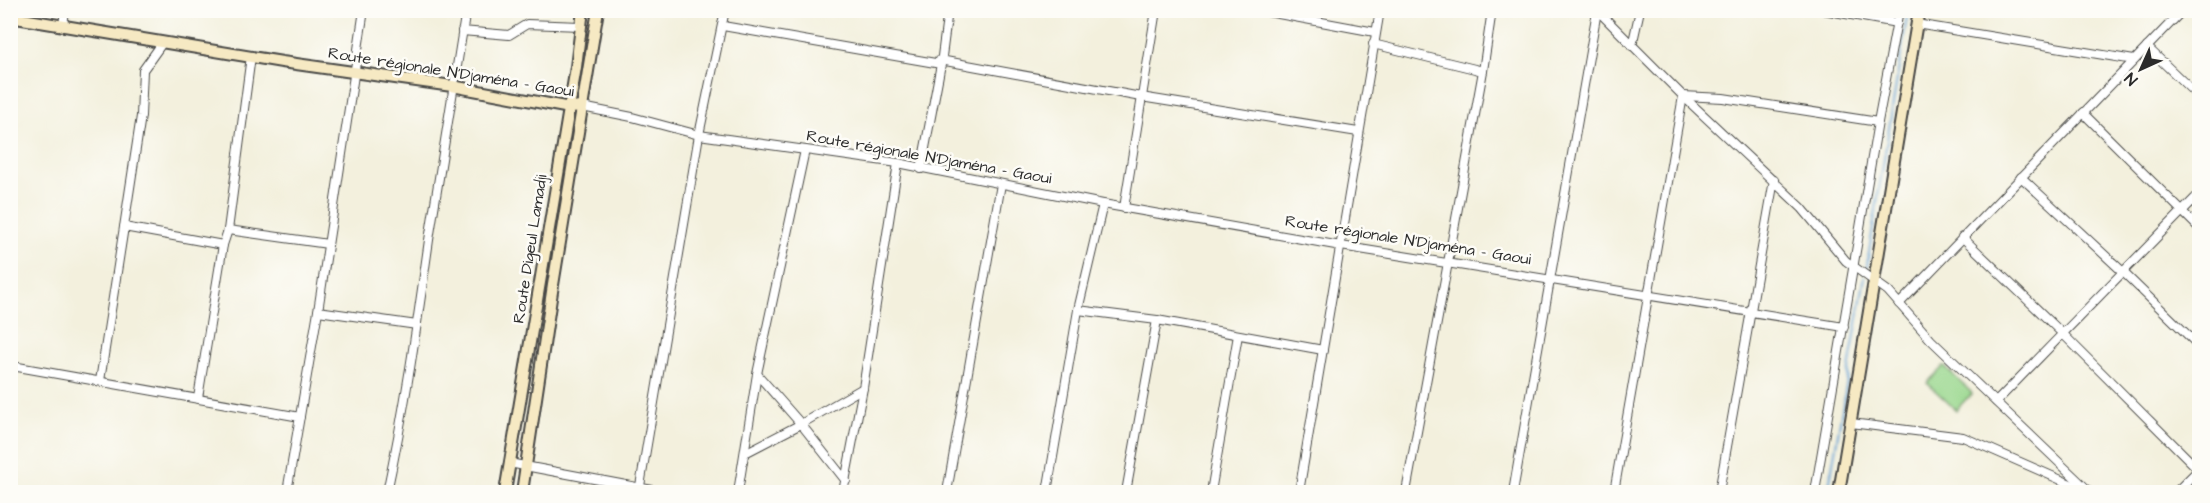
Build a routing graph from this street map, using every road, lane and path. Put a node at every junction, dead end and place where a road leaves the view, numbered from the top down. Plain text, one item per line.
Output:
1 (65, 10) edge
2 (364, 10) edge
3 (466, 10) edge
4 (583, 10) edge
5 (598, 10) edge
6 (725, 10) edge
7 (948, 10) edge
8 (1156, 10) edge
9 (1257, 10) edge
10 (1380, 10) edge
11 (1492, 10) edge
12 (1640, 10) edge
13 (1823, 10) edge
14 (1899, 10) edge
15 (1918, 10) edge
16 (2183, 10) edge
17 (1597, 11) edge
18 (10, 17) edge
19 (1897, 23) junction
20 (1916, 24) junction
21 (63, 26) junction
22 (581, 26) junction
23 (723, 26) junction
24 (462, 31) junction
25 (1376, 32) junction
26 (163, 42) junction
27 (1373, 44) junction
28 (1632, 46) junction
29 (2146, 47) junction
30 (251, 56) junction
31 (2134, 60) junction
32 (940, 62) junction
33 (1483, 71) junction
34 (355, 72) junction
35 (452, 86) junction
36 (1683, 96) junction
37 (1141, 97) junction
38 (2199, 98) edge
39 (582, 107) junction
40 (570, 108) junction
41 (2083, 113) junction
42 (1878, 122) junction
43 (1358, 132) junction
44 (699, 135) junction
45 (805, 150) junction
46 (898, 163) junction
47 (921, 169) junction
48 (2021, 177) junction
49 (1774, 180) junction
50 (1001, 184) junction
51 (2199, 193) edge
52 (1103, 204) junction
53 (1124, 208) junction
54 (2181, 210) junction
55 (123, 227) junction
56 (2199, 229) edge
57 (228, 230) junction
58 (1962, 237) junction
59 (328, 244) junction
60 (223, 245) junction
61 (1341, 246) junction
62 (1449, 262) junction
63 (1856, 268) junction
64 (2123, 272) junction
65 (1551, 278) junction
66 (1873, 279) junction
67 (1649, 294) junction
68 (1899, 304) junction
69 (1078, 310) junction
70 (1750, 310) junction
71 (318, 311) junction
72 (1156, 320) junction
73 (417, 325) junction
74 (1844, 327) junction
75 (1238, 335) junction
76 (2064, 335) junction
77 (2199, 348) edge
78 (1323, 350) junction
79 (10, 368) edge
80 (757, 374) junction
81 (100, 381) junction
82 (863, 388) junction
83 (198, 398) junction
84 (1996, 402) junction
85 (300, 417) junction
86 (1851, 423) junction
87 (801, 424) junction
88 (745, 453) junction
89 (509, 463) junction
90 (526, 466) junction
91 (2199, 469) edge
92 (846, 481) junction
93 (639, 490) edge
94 (287, 492) edge
95 (387, 492) edge
96 (505, 492) edge
97 (522, 492) edge
98 (663, 492) edge
99 (738, 492) edge
100 (843, 492) edge
101 (947, 492) edge
102 (1047, 492) edge
103 (1126, 492) edge
104 (1211, 492) edge
105 (1299, 492) edge
106 (1406, 492) edge
107 (1513, 492) edge
108 (1614, 492) edge
109 (1719, 492) edge
110 (1815, 492) edge
111 (1839, 492) edge
112 (2090, 492) edge
113 (2176, 492) edge

1 - 21 street
2 - 34 street
3 - 24 street
4 - 22 street, Route Digeul Lamadji
5 - 39 street, Route Digeul Lamadji
6 - 23 street
7 - 32 street
8 - 37 street
9 - 25 street
10 - 25 street
11 - 33 street
12 - 28 street
13 - 19 street
14 - 19 street
15 - 20 street
16 - 29 street
17 - 28 street
17 - 65 street
18 - 21 street, Route régionale N'Djaména - Gaoui
19 - 42 street
20 - 31 street
20 - 66 street
21 - 26 street, Route régionale N'Djaména - Gaoui
22 - 24 street
22 - 40 street, Route Digeul Lamadji
23 - 32 street
23 - 44 street
24 - 35 street
25 - 27 street
26 - 30 street, Route régionale N'Djaména - Gaoui
26 - 55 street
27 - 33 street
27 - 43 street
28 - 36 street
29 - 31 street
29 - 38 street
30 - 34 street, Route régionale N'Djaména - Gaoui
30 - 57 street
31 - 41 street
32 - 37 street
32 - 47 street
33 - 62 street
34 - 35 street, Route régionale N'Djaména - Gaoui
34 - 59 street
35 - 40 street, Route régionale N'Djaména - Gaoui
35 - 73 street
36 - 42 street
36 - 49 street
36 - 67 street
37 - 43 street
37 - 53 street
39 - 40 street, Route régionale N'Djaména - Gaoui
39 - 44 street, Route régionale N'Djaména - Gaoui
39 - 90 street, Route Digeul Lamadji
40 - 89 street, Route Digeul Lamadji
41 - 48 street
41 - 54 street
42 - 63 street
43 - 61 street
44 - 45 street, Route régionale N'Djaména - Gaoui
44 - 93 street
45 - 46 street, Route régionale N'Djaména - Gaoui
45 - 80 street
46 - 47 street, Route régionale N'Djaména - Gaoui
46 - 82 street
47 - 50 street, Route régionale N'Djaména - Gaoui
48 - 58 street
48 - 64 street
49 - 63 street
49 - 70 street
50 - 52 street, Route régionale N'Djaména - Gaoui
50 - 101 street
51 - 54 street
52 - 53 street, Route régionale N'Djaména - Gaoui
52 - 69 street
53 - 61 street, Route régionale N'Djaména - Gaoui
54 - 56 street
54 - 64 street
55 - 60 street
55 - 81 street
57 - 59 street
57 - 60 street
58 - 68 street
58 - 76 street
59 - 71 street
60 - 83 street
61 - 62 street, Route régionale N'Djaména - Gaoui
61 - 78 street
62 - 65 street, Route régionale N'Djaména - Gaoui
62 - 106 street
63 - 66 street
63 - 74 street
64 - 76 street
64 - 77 street
65 - 67 street, Route régionale N'Djaména - Gaoui
65 - 107 street
66 - 68 street
66 - 86 street
67 - 70 street, Route régionale N'Djaména - Gaoui
67 - 108 street
68 - 84 street
69 - 72 street
69 - 102 street
70 - 74 street, Route régionale N'Djaména - Gaoui
70 - 109 street
71 - 73 street
71 - 85 street
72 - 75 street
72 - 103 street
73 - 95 street
74 - 110 street
75 - 78 street
75 - 104 street
76 - 84 street
76 - 91 street
78 - 105 street
79 - 81 street
80 - 87 street
80 - 88 street
81 - 83 street
82 - 87 street
82 - 92 street
83 - 85 street
84 - 112 street
85 - 94 street
86 - 111 street
86 - 112 street
87 - 88 street
87 - 92 street
88 - 99 street
89 - 90 street
89 - 96 street, Route Digeul Lamadji
90 - 93 street
90 - 97 street, Route Digeul Lamadji
91 - 113 street
92 - 100 street
93 - 98 street

